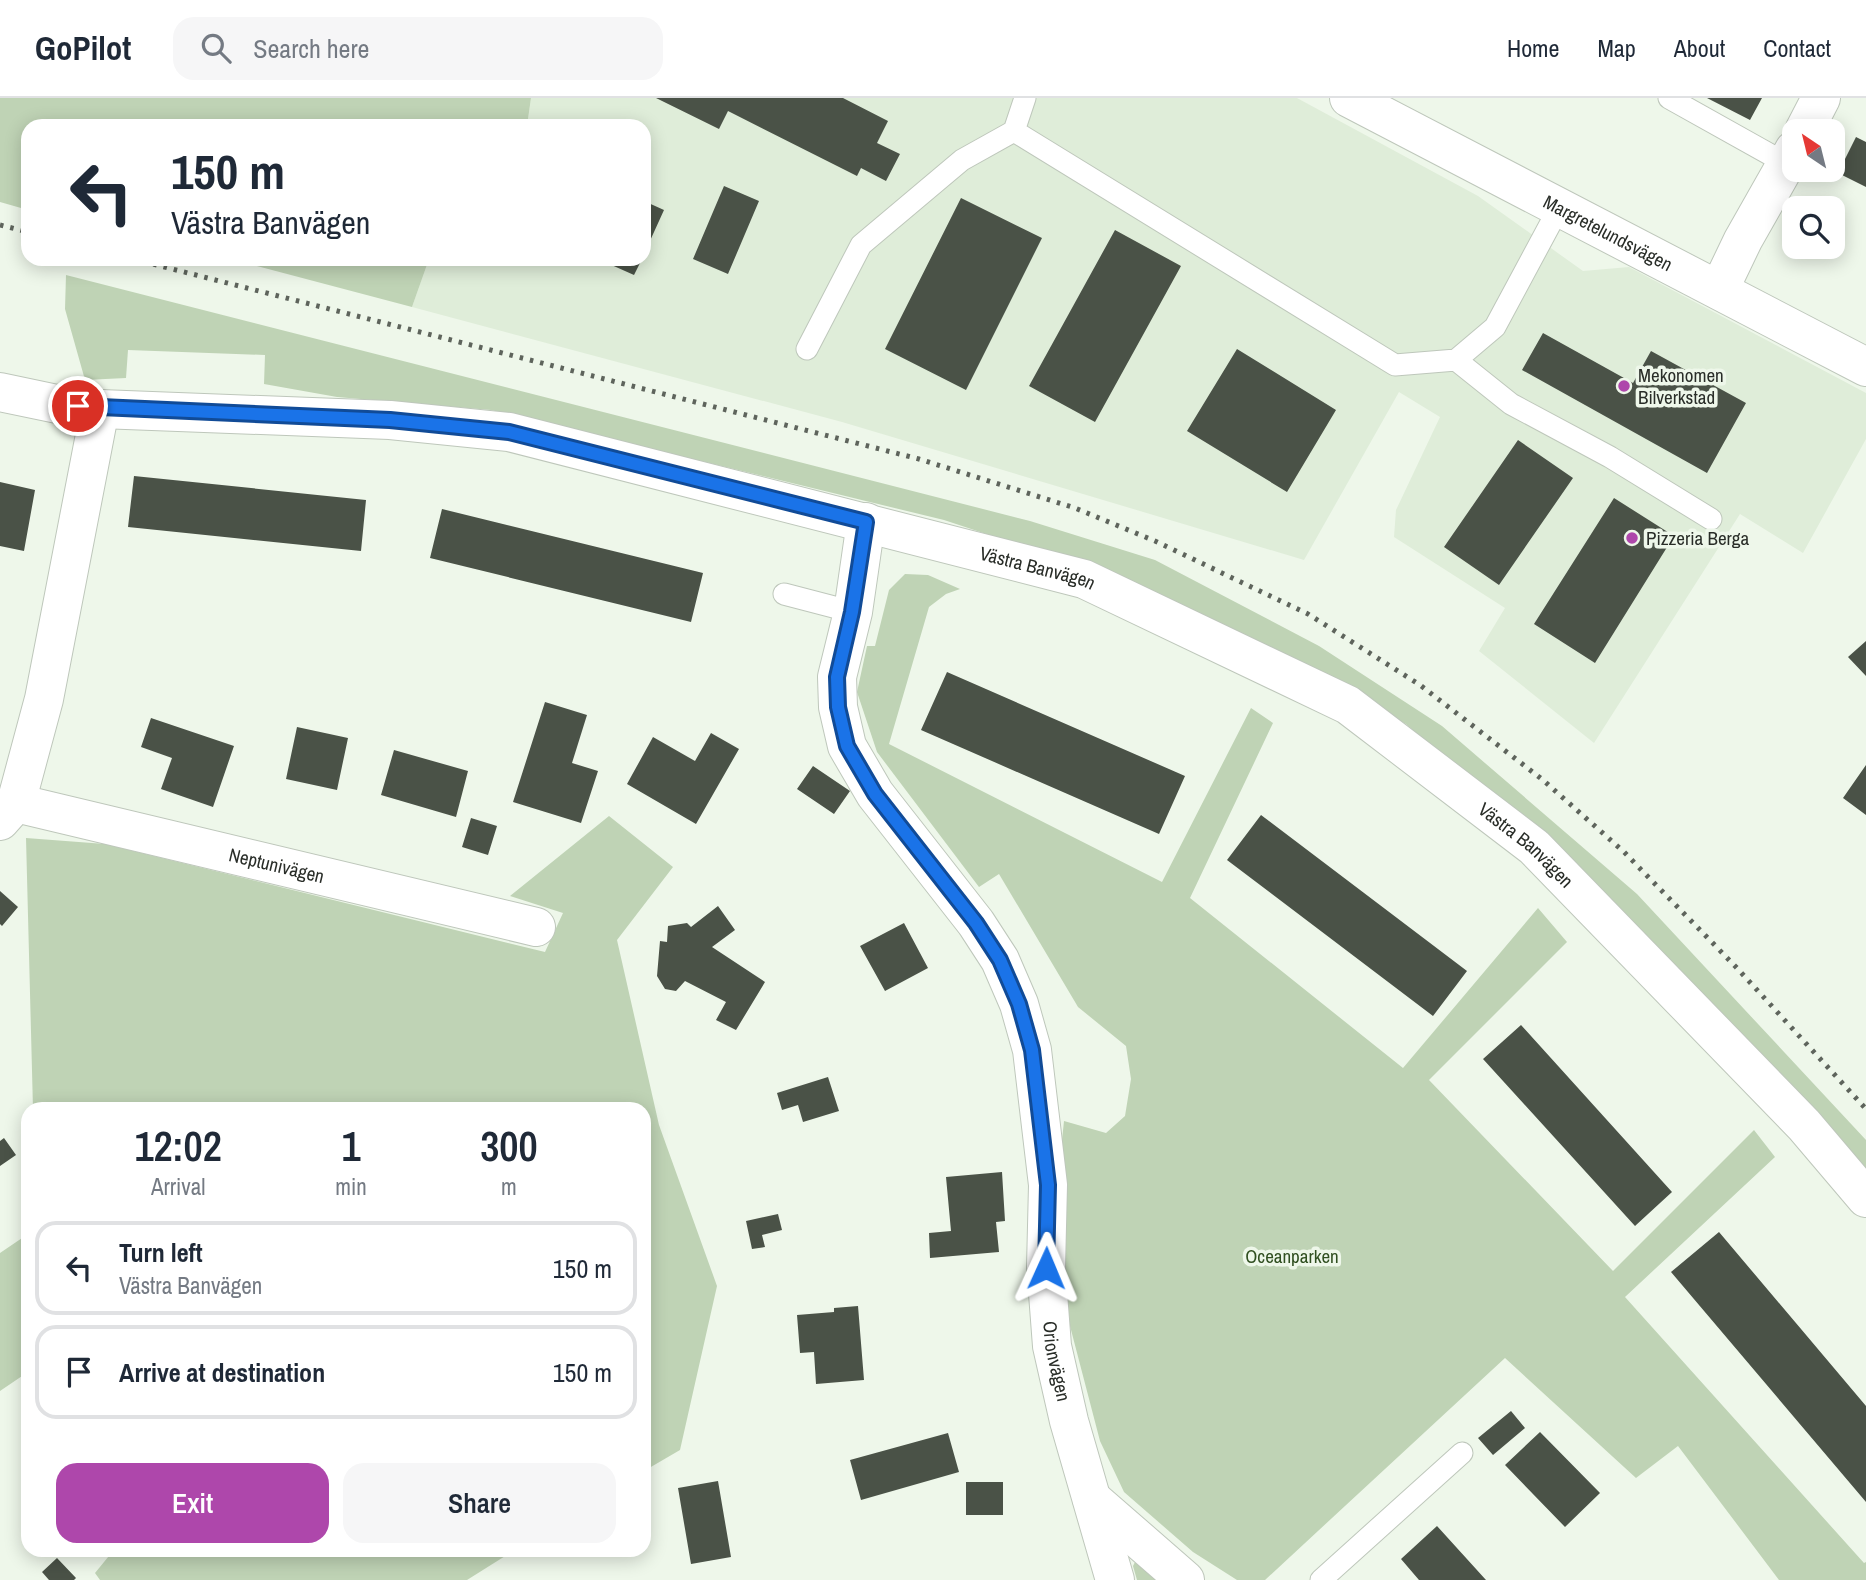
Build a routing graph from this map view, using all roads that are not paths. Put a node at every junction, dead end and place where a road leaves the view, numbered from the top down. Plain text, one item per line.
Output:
1 (1025, 98) edge
2 (1349, 98) edge
3 (1669, 98) edge
4 (1821, 98) edge
5 (1810, 119) edge
6 (1014, 131) junction
7 (1782, 143) edge
8 (1782, 171) edge
9 (1560, 206) junction
10 (1719, 290) junction
11 (807, 349) dead end
12 (1455, 360) junction
13 (1866, 367) edge
14 (0, 392) edge
15 (100, 409) junction
16 (1712, 519) dead end
17 (866, 522) junction
18 (784, 594) dead end
19 (852, 612) junction
20 (8, 812) edge
21 (536, 927) dead end
22 (1866, 1198) edge
23 (1462, 1453) dead end
24 (1092, 1499) junction
25 (1115, 1580) edge
26 (1185, 1580) edge
27 (1321, 1580) edge

1 - 6 lane
2 - 9 street, Margretelundsvägen
3 - 7 lane
4 - 5 street
6 - 11 lane
6 - 12 lane
8 - 10 street
9 - 10 street, Margretelundsvägen
9 - 12 lane
10 - 13 street, Margretelundsvägen
12 - 16 lane
14 - 15 street, Västra Banvägen
15 - 17 street, Västra Banvägen
15 - 20 street, Neptunivägen
17 - 19 street, Orionvägen
17 - 22 street, Västra Banvägen
18 - 19 lane
19 - 24 street, Orionvägen
20 - 21 street, Neptunivägen
23 - 27 lane
24 - 25 street, Orionvägen
24 - 26 street

